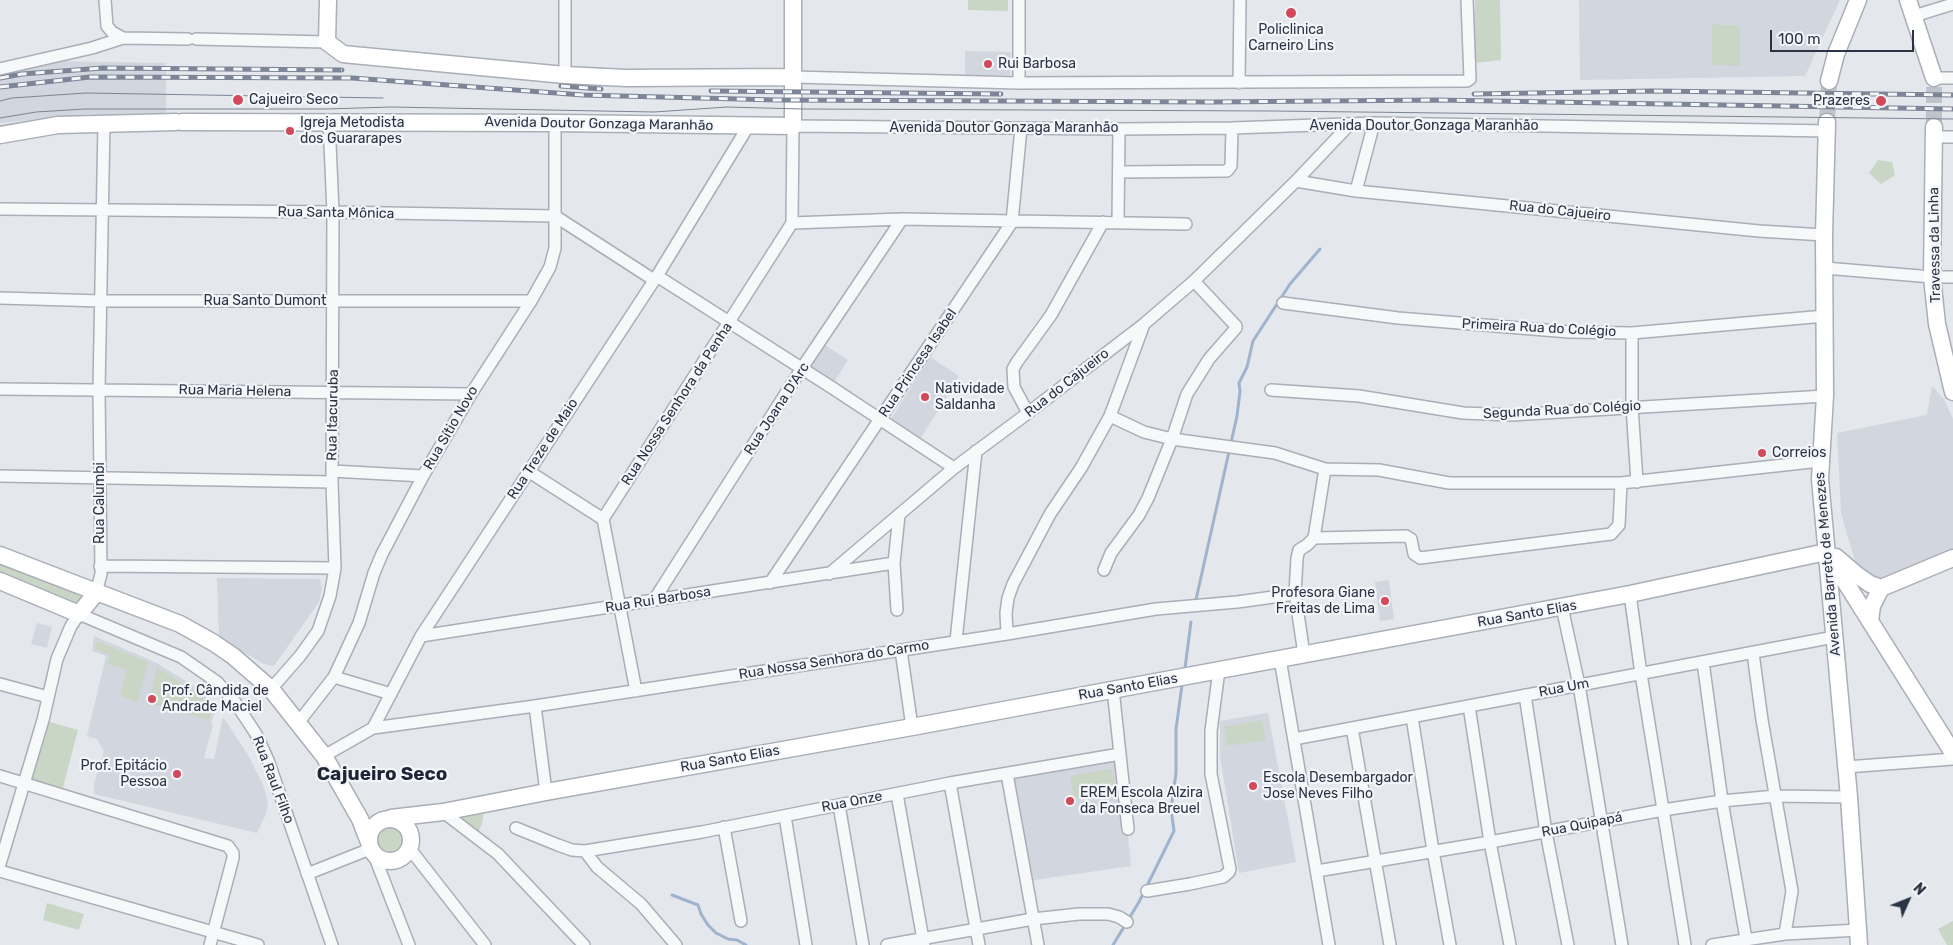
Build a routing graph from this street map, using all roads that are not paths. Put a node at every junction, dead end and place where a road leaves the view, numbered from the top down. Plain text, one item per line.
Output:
1 (105, 0) edge
2 (328, 0) edge
3 (565, 0) edge
4 (793, 0) edge
5 (1019, 0) edge
6 (1240, 0) edge
7 (1467, 0) edge
8 (1858, 0) edge
9 (1908, 0) edge
10 (1953, 4) edge
11 (1914, 8) edge
12 (123, 38) junction
13 (327, 42) junction
14 (0, 69) edge
15 (565, 74) junction
16 (794, 78) junction
17 (1934, 78) joint
18 (1953, 78) edge
19 (1829, 81) tunnel mouth
20 (1019, 82) junction
21 (1239, 83) junction
22 (329, 121) junction
23 (104, 122) junction
24 (555, 123) junction
25 (1374, 123) junction
26 (1350, 124) junction
27 (749, 125) junction
28 (793, 126) junction
29 (1827, 127) joint
30 (1022, 128) junction
31 (1232, 128) junction
32 (1119, 129) junction
33 (1934, 132) joint
34 (0, 135) edge
35 (1953, 137) edge
36 (1119, 172) junction
37 (1296, 181) junction
38 (1356, 190) junction
39 (0, 209) edge
40 (103, 210) junction
41 (333, 212) junction
42 (555, 216) junction
43 (902, 220) junction
44 (1012, 222) junction
45 (1103, 222) junction
46 (1118, 222) junction
47 (792, 224) junction
48 (1186, 224) dead end
49 (1824, 235) junction
50 (1825, 268) junction
51 (1953, 276) edge
52 (1932, 277) junction
53 (655, 278) junction
54 (1194, 281) junction
55 (0, 298) edge
56 (102, 301) junction
57 (333, 301) junction
58 (530, 301) junction
59 (1283, 303) dead end
60 (1825, 316) junction
61 (729, 323) junction
62 (1144, 324) junction
63 (1632, 333) junction
64 (802, 368) junction
65 (0, 388) edge
66 (99, 390) junction
67 (1271, 390) dead end
68 (333, 392) junction
69 (1953, 392) edge
70 (471, 394) junction
71 (1825, 396) junction
72 (1632, 406) junction
73 (1028, 413) junction
74 (1110, 416) junction
75 (881, 419) junction
76 (1172, 439) junction
77 (976, 451) junction
78 (1820, 461) junction
79 (954, 468) junction
80 (1325, 469) junction
81 (528, 471) junction
82 (0, 476) edge
83 (424, 476) junction
84 (332, 477) junction
85 (100, 479) junction
86 (1637, 482) junction
87 (1621, 483) junction
88 (898, 515) junction
89 (603, 519) junction
90 (1314, 538) junction
91 (1826, 552) junction
92 (0, 555) edge
93 (1953, 558) edge
94 (894, 563) junction
95 (100, 566) junction
96 (335, 568) junction
97 (1104, 570) dead end
98 (829, 574) junction
99 (0, 581) edge
100 (770, 583) junction
101 (1881, 588) junction
102 (96, 593) junction
103 (1295, 594) junction
104 (1630, 594) junction
105 (654, 600) junction
106 (620, 606) junction
107 (1562, 607) junction
108 (897, 610) dead end
109 (79, 614) junction
110 (1870, 621) junction
111 (1007, 634) junction
112 (421, 636) junction
113 (1834, 637) junction
114 (956, 641) junction
115 (901, 650) junction
116 (1753, 652) junction
117 (1304, 654) junction
118 (1280, 659) junction
119 (1703, 662) junction
120 (1218, 670) junction
121 (1641, 674) junction
122 (334, 677) junction
123 (0, 684) edge
124 (1579, 685) junction
125 (271, 689) junction
126 (636, 690) junction
127 (1113, 690) junction
128 (391, 694) junction
129 (1525, 696) junction
130 (48, 697) junction
131 (535, 706) junction
132 (1469, 706) junction
133 (1412, 717) junction
134 (298, 723) junction
135 (912, 726) junction
136 (373, 728) junction
137 (1352, 728) junction
138 (1294, 739) junction
139 (1953, 753) edge
140 (1120, 754) junction
141 (324, 756) junction
142 (1953, 759) edge
143 (1846, 767) junction
144 (1007, 774) junction
145 (0, 776) edge
146 (24, 783) junction
147 (950, 783) junction
148 (546, 792) junction
149 (897, 794) junction
150 (1776, 796) junction
151 (1849, 797) junction
152 (1722, 802) junction
153 (839, 805) junction
154 (354, 809) junction
155 (1663, 810) junction
156 (436, 813) junction
157 (785, 816) junction
158 (387, 819) junction
159 (1602, 821) junction
160 (724, 827) junction
161 (516, 828) dead end
162 (1128, 830) dead end
163 (1546, 832) junction
164 (1490, 842) junction
165 (411, 846) junction
166 (371, 848) junction
167 (585, 850) junction
168 (1433, 851) junction
169 (1376, 860) junction
170 (0, 864) edge
171 (0, 871) edge
172 (1317, 871) junction
173 (307, 874) junction
174 (1147, 891) dead end
175 (1033, 919) junction
176 (741, 922) dead end
177 (1127, 922) dead end
178 (977, 929) junction
179 (214, 931) junction
180 (1785, 934) junction
181 (1859, 937) edge
182 (1746, 939) junction
183 (924, 941) edge
184 (210, 945) edge
185 (258, 945) edge
186 (332, 945) edge
187 (410, 945) edge
188 (485, 945) edge
189 (584, 945) edge
190 (676, 945) edge
191 (806, 945) edge
192 (863, 945) edge
193 (887, 945) edge
194 (979, 945) edge
195 (1038, 945) edge
196 (1329, 945) edge
197 (1390, 945) edge
198 (1450, 945) edge
199 (1510, 945) edge
200 (1568, 945) edge
201 (1622, 945) edge
202 (1685, 945) edge
203 (1712, 945) edge

1 - 12 street
2 - 13 main road
3 - 15 street
4 - 16 main road
5 - 20 street
6 - 21 street
7 - 21 street
8 - 19 main road
9 - 11 main road
10 - 11 street
11 - 17 main road
12 - 13 street
12 - 14 street
13 - 15 main road
15 - 16 main road
16 - 20 street
16 - 28 main road
17 - 18 street
20 - 21 street
22 - 23 main road, Avenida Doutor Gonzaga Maranhão
22 - 24 main road, Avenida Doutor Gonzaga Maranhão
22 - 41 street, Rua Itacuruba
23 - 34 main road, Avenida Doutor Gonzaga Maranhão
23 - 40 street, Rua Calumbi
24 - 27 main road, Avenida Doutor Gonzaga Maranhão
24 - 42 street, Rua Sítio Novo
25 - 26 street, Avenida Doutor Gonzaga Maranhão
25 - 29 street, Avenida Doutor Gonzaga Maranhão
25 - 38 street
26 - 31 street, Avenida Doutor Gonzaga Maranhão
26 - 37 street, Rua do Cajueiro
27 - 28 main road, Avenida Doutor Gonzaga Maranhão
27 - 53 street, Rua Treze de Maio
28 - 30 street, Avenida Doutor Gonzaga Maranhão
28 - 47 street
29 - 49 main road, Avenida Barreto de Menezes
30 - 32 street, Avenida Doutor Gonzaga Maranhão
30 - 44 street, Rua Princesa Isabel
31 - 32 street, Avenida Doutor Gonzaga Maranhão
31 - 36 street
32 - 36 street
33 - 35 street
33 - 52 main road, Travessa da Linha
36 - 46 street
37 - 38 street, Rua do Cajueiro
37 - 54 street, Rua do Cajueiro
38 - 49 street, Rua do Cajueiro
39 - 40 street, Rua Santa Mônica
40 - 41 street, Rua Santa Mônica
40 - 56 street, Rua Calumbi
41 - 42 street, Rua Santa Mônica
41 - 57 street, Rua Itacuruba
42 - 53 street
42 - 58 street, Rua Sítio Novo
43 - 44 street
43 - 47 street
43 - 64 street, Rua Joana D'Arc
44 - 45 street
44 - 75 street, Rua Princesa Isabel
45 - 46 street
45 - 73 street
46 - 48 street
47 - 61 street, Rua Nossa Senhora da Penha
49 - 50 main road, Avenida Barreto de Menezes
50 - 52 street
50 - 60 main road, Avenida Barreto de Menezes
51 - 52 street
52 - 69 main road, Travessa da Linha
53 - 61 street
53 - 81 street, Rua Treze de Maio
54 - 62 street, Rua do Cajueiro
54 - 76 street
55 - 56 street, Rua Santo Dumont
56 - 57 street, Rua Santo Dumont
56 - 66 street, Rua Calumbi
57 - 58 street, Rua Santo Dumont
57 - 68 street, Rua Itacuruba
58 - 70 street, Rua Sítio Novo
59 - 63 street, Primeira Rua do Colégio
60 - 63 street, Primeira Rua do Colégio
60 - 71 main road, Avenida Barreto de Menezes
61 - 64 street
61 - 89 street, Rua Nossa Senhora da Penha
62 - 73 street, Rua do Cajueiro
62 - 74 street
63 - 72 street
64 - 75 street
64 - 105 street, Rua Joana D'Arc
65 - 66 street, Rua Maria Helena
66 - 68 street, Rua Maria Helena
66 - 85 street, Rua Calumbi
67 - 72 street, Segunda Rua do Colégio
68 - 70 street, Rua Maria Helena
68 - 84 street, Rua Itacuruba
70 - 83 street, Rua Sítio Novo
71 - 72 street, Segunda Rua do Colégio
71 - 78 main road, Avenida Barreto de Menezes
72 - 86 street
73 - 77 street, Rua do Cajueiro
74 - 76 street
74 - 111 street
75 - 79 street
75 - 100 street, Rua Princesa Isabel
76 - 80 street
76 - 97 street
77 - 79 street, Rua do Cajueiro
77 - 114 street
78 - 86 street
78 - 91 main road, Avenida Barreto de Menezes
79 - 88 street, Rua do Cajueiro
80 - 87 street
80 - 90 street
81 - 89 street
81 - 112 street, Rua Treze de Maio
82 - 85 street
83 - 84 street
83 - 122 street, Rua Sítio Novo
84 - 85 street
84 - 96 street, Rua Itacuruba
85 - 95 street, Rua Calumbi
86 - 87 street
87 - 90 street
88 - 94 street
88 - 98 street, Rua do Cajueiro
89 - 106 street
90 - 103 street
91 - 101 main road
91 - 104 main road, Rua Santo Elias
91 - 110 main road
91 - 113 main road, Avenida Barreto de Menezes
92 - 102 main road
93 - 101 main road
94 - 98 street, Rua Rui Barbosa
94 - 108 street
95 - 96 street
95 - 102 street, Rua Calumbi
96 - 125 street, Rua Itacuruba
98 - 100 street, Rua Rui Barbosa
99 - 109 main road, Rua Raul Filho
100 - 105 street, Rua Rui Barbosa
101 - 110 main road
102 - 109 main road, Rua Calumbi
102 - 125 main road
103 - 111 street, Rua Nossa Senhora do Carmo
103 - 117 street
104 - 107 main road, Rua Santo Elias
104 - 121 street
105 - 106 street, Rua Rui Barbosa
106 - 112 street, Rua Rui Barbosa
106 - 126 street
107 - 117 main road, Rua Santo Elias
107 - 124 street
109 - 130 street, Rua Calumbi
109 - 173 street, Rua Raul Filho
110 - 139 main road
111 - 114 street, Rua Nossa Senhora do Carmo
112 - 128 street, Rua Treze de Maio
113 - 116 street, Rua Um
113 - 143 main road, Avenida Barreto de Menezes
114 - 115 street, Rua Nossa Senhora do Carmo
115 - 126 street, Rua Nossa Senhora do Carmo
115 - 135 street
116 - 119 street, Rua Um
116 - 150 street
117 - 118 main road, Rua Santo Elias
118 - 120 main road, Rua Santo Elias
118 - 138 street
119 - 121 street, Rua Um
119 - 152 street
120 - 127 main road, Rua Santo Elias
120 - 174 street
121 - 124 street, Rua Um
121 - 155 street
122 - 128 street
122 - 134 street, Rua Sítio Novo
123 - 130 street
124 - 129 street, Rua Um
124 - 159 street
125 - 134 main road
126 - 131 street, Rua Nossa Senhora do Carmo
127 - 135 main road, Rua Santo Elias
127 - 140 street
128 - 136 street, Rua Treze de Maio
129 - 132 street, Rua Um
129 - 163 street
130 - 146 street, Rua Calumbi
131 - 136 street, Rua Nossa Senhora do Carmo
131 - 148 street
132 - 133 street, Rua Um
132 - 164 street
133 - 137 street, Rua Um
133 - 168 street
134 - 141 main road
135 - 148 main road, Rua Santo Elias
136 - 141 street
137 - 138 street, Rua Um
137 - 169 street
138 - 172 street
140 - 144 street, Rua Onze
140 - 162 street
141 - 154 main road
142 - 143 street
143 - 151 main road, Avenida Barreto de Menezes
144 - 147 street, Rua Onze
144 - 175 street
145 - 146 street
146 - 170 street, Rua Calumbi
146 - 179 street
147 - 149 street, Rua Onze
147 - 178 street
148 - 156 main road, Rua Santo Elias
149 - 153 street, Rua Onze
149 - 183 street
150 - 151 street, Rua Quipapá
150 - 152 street, Rua Quipapá
150 - 180 street
151 - 181 main road, Avenida Barreto de Menezes
152 - 155 street, Rua Quipapá
152 - 182 street
153 - 157 street, Rua Onze
153 - 192 street
154 - 158 main road
154 - 166 main road
155 - 159 street, Rua Quipapá
155 - 202 street
156 - 158 main road, Rua Santo Elias
156 - 165 main road
156 - 189 street
157 - 160 street, Rua Onze
157 - 191 street
158 - 165 main road
158 - 166 main road
159 - 163 street, Rua Quipapá
159 - 201 street
160 - 167 street, Rua Onze
160 - 176 street
161 - 167 street, Rua Onze
163 - 164 street, Rua Quipapá
163 - 200 street
164 - 168 street, Rua Quipapá
164 - 199 street
165 - 166 main road
165 - 188 street
166 - 173 street
166 - 187 street
167 - 190 street
168 - 169 street, Rua Quipapá
168 - 198 street
169 - 172 street, Rua Quipapá
169 - 197 street
171 - 179 street
172 - 196 street
173 - 186 street, Rua Raul Filho
175 - 177 street
175 - 178 street
175 - 195 street
178 - 183 street
178 - 194 street
179 - 184 street
179 - 185 street
180 - 181 street
180 - 182 street
182 - 203 street
183 - 193 street

